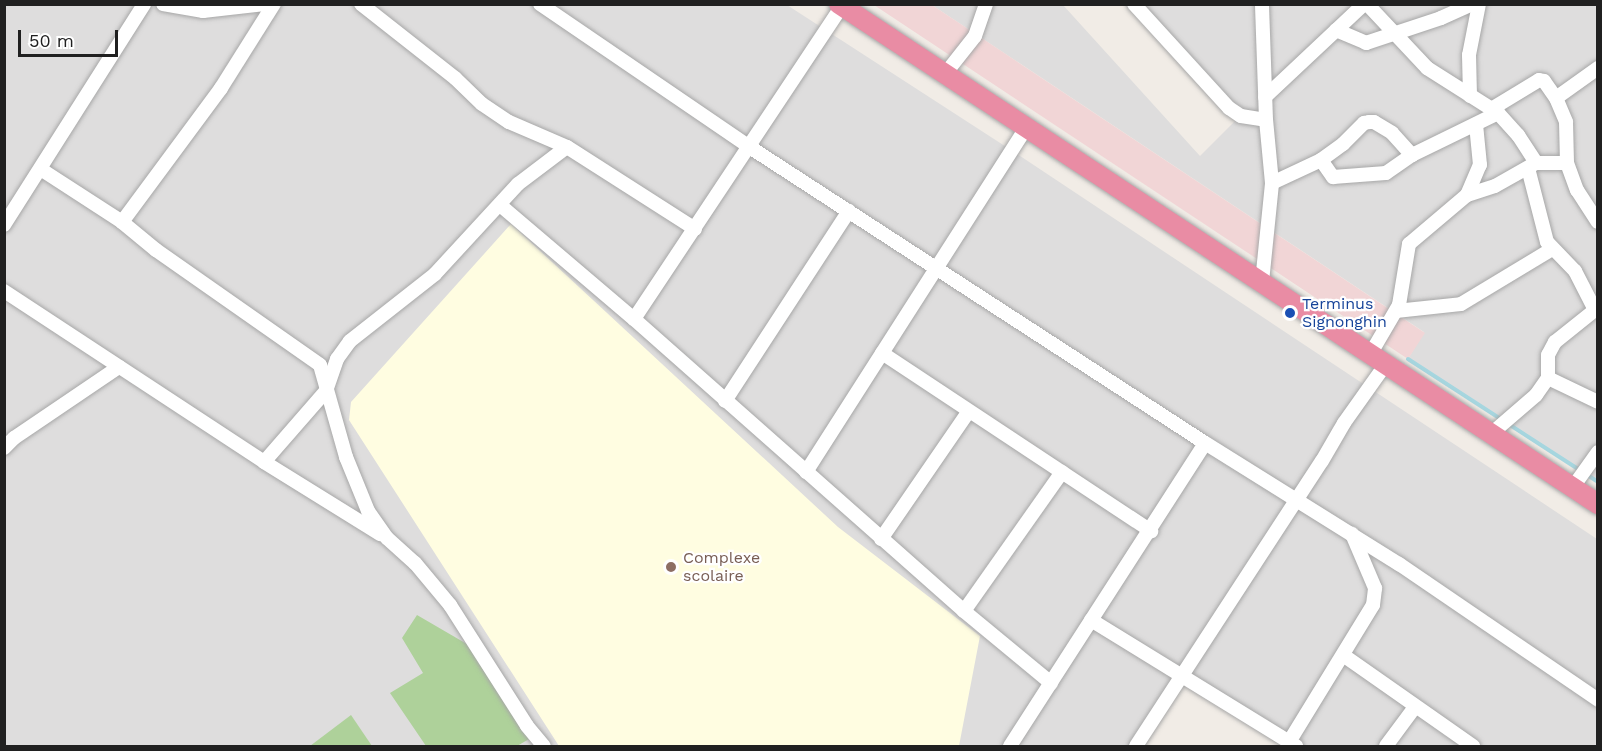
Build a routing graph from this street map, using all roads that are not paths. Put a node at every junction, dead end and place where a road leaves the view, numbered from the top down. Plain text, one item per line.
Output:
1 (144, 4) edge
2 (163, 4) edge
3 (265, 4) edge
4 (274, 4) edge
5 (361, 4) edge
6 (540, 4) edge
7 (986, 4) edge
8 (1134, 4) edge
9 (1262, 4) edge
10 (1366, 4) edge
11 (841, 5) edge
12 (1471, 5) edge
13 (1336, 30) junction
14 (1393, 33) junction
15 (1598, 68) edge
16 (945, 74) junction
17 (1470, 96) junction
18 (1265, 98) junction
19 (1556, 98) junction
20 (1495, 110) junction
21 (1266, 120) junction
22 (1476, 124) junction
23 (1025, 129) junction
24 (748, 146) junction
25 (567, 147) junction
26 (1412, 154) junction
27 (1321, 160) junction
28 (1566, 163) junction
29 (1532, 166) junction
30 (42, 170) junction
31 (1272, 183) junction
32 (1467, 195) junction
33 (500, 205) junction
34 (849, 211) junction
35 (122, 222) junction
36 (1598, 222) edge
37 (4, 225) edge
38 (695, 229) junction
39 (1552, 249) junction
40 (937, 267) junction
41 (1262, 282) junction
42 (4, 291) edge
43 (1396, 312) junction
44 (634, 319) junction
45 (882, 353) junction
46 (1379, 358) junction
47 (119, 367) junction
48 (1548, 378) junction
49 (326, 391) junction
50 (725, 401) junction
51 (1598, 402) edge
52 (969, 411) junction
53 (1492, 433) junction
54 (8, 439) edge
55 (1205, 442) junction
56 (1598, 452) edge
57 (264, 462) junction
58 (806, 472) junction
59 (1062, 472) junction
60 (1573, 487) junction
61 (1297, 500) junction
62 (1598, 504) edge
63 (1151, 531) junction
64 (1352, 534) junction
65 (387, 538) junction
66 (881, 539) junction
67 (964, 611) junction
68 (1091, 621) junction
69 (1343, 655) junction
70 (1183, 675) junction
71 (1052, 683) junction
72 (1598, 700) edge
73 (1415, 707) junction
74 (1292, 744) edge
75 (544, 747) edge
76 (1010, 747) edge
77 (1136, 747) edge
78 (1386, 747) edge
79 (1473, 747) edge

1 - 30 street
2 - 3 street
4 - 35 street
5 - 25 street
6 - 24 street
7 - 16 street
8 - 21 street
9 - 18 street
10 - 13 street
10 - 14 street
11 - 16 highway
11 - 24 street
12 - 14 street
12 - 17 street
13 - 14 street
13 - 18 street
14 - 17 street
15 - 19 street
16 - 23 highway
17 - 20 street
18 - 21 street
19 - 20 street
19 - 28 street
20 - 22 street
20 - 29 street
21 - 31 street
22 - 26 street
22 - 32 street
23 - 40 street
23 - 41 highway
24 - 34 street
24 - 38 street
25 - 33 street
25 - 38 street
26 - 27 street
26 - 27 street
27 - 31 street
28 - 29 street
28 - 36 street
29 - 32 street
29 - 39 street
30 - 35 street
30 - 37 street
31 - 41 street
32 - 43 street
33 - 44 street
33 - 49 street
34 - 40 street
34 - 50 street
35 - 49 street
38 - 44 street
39 - 43 street
39 - 48 street
40 - 45 street
40 - 55 street
41 - 46 highway
42 - 47 street
43 - 46 street
44 - 50 street
45 - 52 street
45 - 58 street
46 - 53 highway
46 - 61 street
47 - 54 street
47 - 57 street
48 - 51 street
48 - 53 street
49 - 57 street
49 - 65 street
50 - 58 street
52 - 59 street
52 - 66 street
53 - 60 highway
55 - 61 street
55 - 63 street
56 - 60 street
57 - 65 street
58 - 66 street
59 - 63 street
59 - 67 street
60 - 62 highway
61 - 64 street
61 - 70 street
63 - 68 street
64 - 69 street
64 - 72 street
65 - 75 street
66 - 67 street
67 - 71 street
68 - 70 street
68 - 71 street
69 - 73 street
69 - 74 street
70 - 74 street
70 - 77 street
71 - 76 street
73 - 78 street
73 - 79 street

